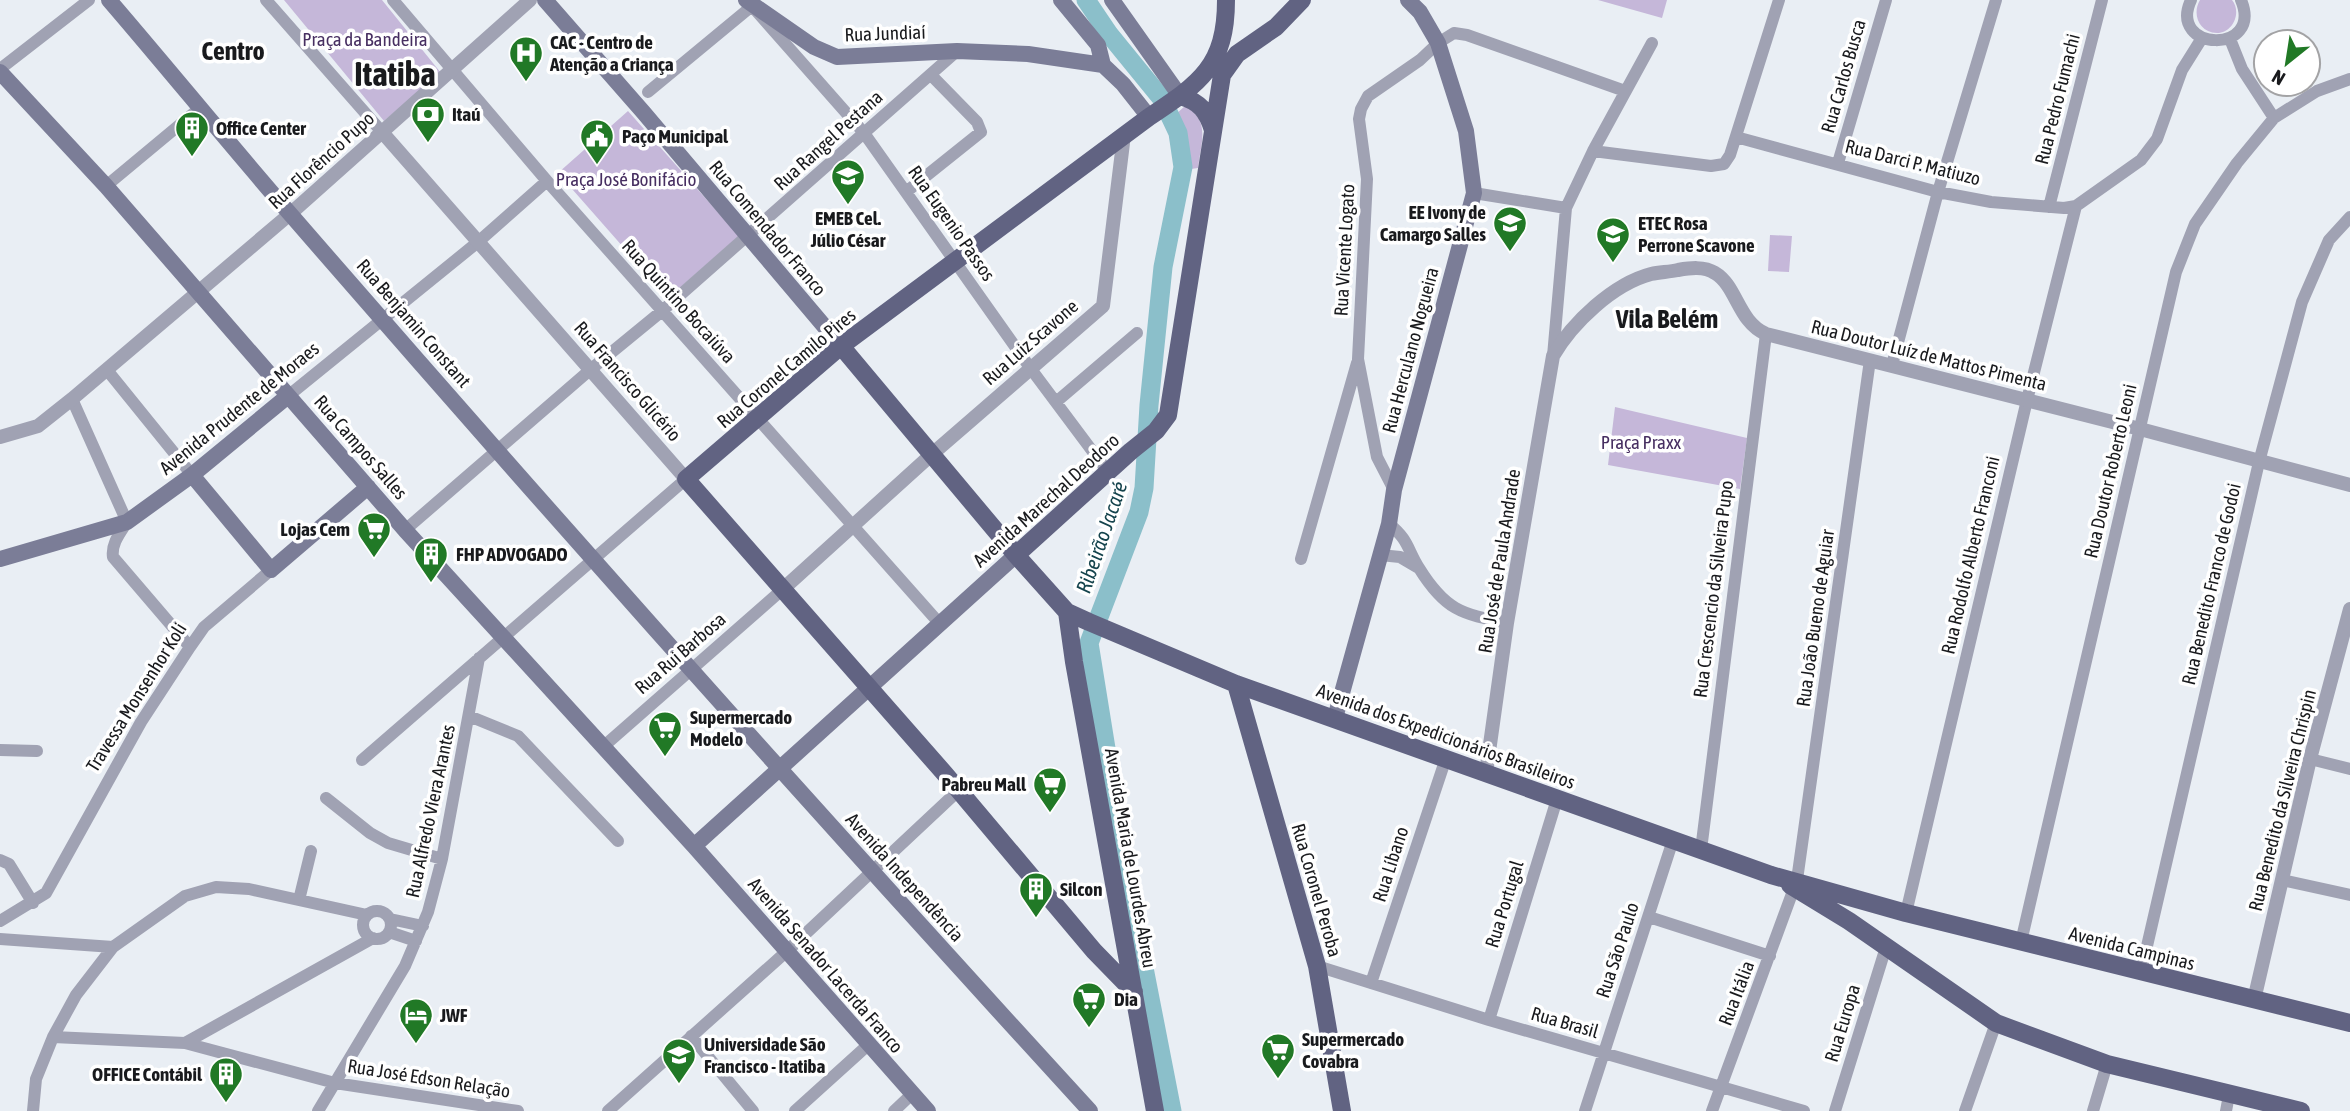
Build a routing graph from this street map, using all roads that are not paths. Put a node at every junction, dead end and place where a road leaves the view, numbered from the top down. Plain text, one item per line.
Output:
1 (89, 0) edge
2 (109, 0) edge
3 (266, 0) edge
4 (393, 0) edge
5 (530, 0) edge
6 (545, 0) edge
7 (1061, 0) edge
8 (1112, 0) edge
9 (1226, 0) edge
10 (1302, 0) edge
11 (1408, 0) edge
12 (1779, 0) edge
13 (1886, 0) edge
14 (1996, 0) edge
15 (2102, 0) edge
16 (2241, 0) edge
17 (2187, 2) edge
18 (749, 3) edge
19 (1420, 6) edge
20 (1226, 25) junction
21 (2202, 38) junction
22 (2230, 39) junction
23 (1438, 43) junction
24 (1652, 43) dead end
25 (1248, 46) junction
26 (957, 51) junction
27 (1103, 65) junction
28 (452, 70) junction
29 (0, 71) edge
30 (931, 75) junction
31 (2350, 79) edge
32 (1625, 91) junction
33 (648, 92) dead end
34 (1177, 98) junction
35 (201, 107) junction
36 (1152, 115) junction
37 (2274, 118) junction
38 (1213, 130) junction
39 (382, 132) junction
40 (864, 133) junction
41 (1124, 135) junction
42 (1736, 137) junction
43 (1593, 151) junction
44 (1838, 163) junction
45 (547, 181) junction
46 (106, 186) junction
47 (906, 192) junction
48 (1938, 192) junction
49 (1474, 193) junction
50 (2076, 206) junction
51 (2049, 207) junction
52 (1566, 208) junction
53 (290, 214) junction
54 (2350, 217) edge
55 (747, 238) junction
56 (478, 242) junction
57 (956, 261) junction
58 (198, 292) junction
59 (662, 312) junction
60 (384, 320) junction
61 (1137, 333) dead end
62 (1766, 334) junction
63 (841, 346) junction
64 (1553, 356) junction
65 (1358, 359) junction
66 (1870, 360) junction
67 (1892, 365) junction
68 (1031, 369) junction
69 (107, 370) junction
70 (590, 370) junction
71 (288, 396) junction
72 (72, 399) junction
73 (2026, 400) junction
74 (1056, 402) junction
75 (757, 418) junction
76 (2140, 429) junction
77 (0, 437) edge
78 (497, 450) junction
79 (931, 455) junction
80 (2259, 462) junction
81 (1108, 472) junction
82 (192, 475) junction
83 (686, 479) junction
84 (2350, 485) edge
85 (369, 488) junction
86 (1394, 490) junction
87 (127, 522) junction
88 (1389, 524) junction
89 (853, 526) junction
90 (405, 530) junction
91 (1016, 555) junction
92 (1380, 555) junction
93 (0, 559) edge
94 (1301, 559) dead end
95 (594, 560) junction
96 (1418, 567) junction
97 (271, 570) junction
98 (783, 589) junction
99 (2350, 609) edge
100 (1067, 612) junction
101 (1507, 623) junction
102 (940, 624) junction
103 (504, 638) junction
104 (190, 646) junction
105 (479, 658) junction
106 (690, 670) junction
107 (1236, 684) junction
108 (870, 688) junction
109 (469, 716) junction
110 (1335, 718) junction
111 (604, 747) junction
112 (0, 750) edge
113 (37, 751) dead end
114 (1446, 758) junction
115 (2310, 758) junction
116 (362, 760) dead end
117 (779, 769) junction
118 (2350, 769) edge
119 (1486, 773) junction
120 (959, 790) junction
121 (326, 798) dead end
122 (1556, 799) junction
123 (1673, 840) junction
124 (618, 841) dead end
125 (694, 846) junction
126 (1701, 850) junction
127 (311, 851) dead end
128 (442, 859) junction
129 (0, 860) edge
130 (871, 872) junction
131 (2282, 880) junction
132 (1795, 884) junction
133 (2350, 895) edge
134 (1857, 898) junction
135 (299, 900) junction
136 (33, 903) junction
137 (1905, 913) junction
138 (367, 915) junction
139 (1841, 916) junction
140 (1648, 917) junction
141 (0, 921) edge
142 (390, 926) junction
143 (423, 926) junction
144 (1122, 930) junction
145 (373, 938) junction
146 (0, 939) edge
147 (416, 941) junction
148 (2021, 942) junction
149 (113, 947) junction
150 (1886, 947) junction
151 (1094, 951) junction
152 (786, 952) junction
153 (1770, 956) junction
154 (1317, 966) junction
155 (2141, 972) junction
156 (1371, 983) junction
157 (1134, 992) junction
158 (2254, 1000) junction
159 (1489, 1020) junction
160 (1996, 1023) junction
161 (2350, 1023) edge
162 (53, 1037) junction
163 (691, 1037) junction
164 (185, 1042) junction
165 (869, 1045) junction
166 (1604, 1053) junction
167 (2107, 1064) junction
168 (335, 1083) junction
169 (1721, 1086) junction
170 (912, 1094) junction
171 (2227, 1103) edge
172 (33, 1111) edge
173 (318, 1111) edge
174 (518, 1111) edge
175 (608, 1111) edge
176 (753, 1111) edge
177 (795, 1111) edge
178 (894, 1111) edge
179 (928, 1111) edge
180 (1090, 1111) edge
181 (1155, 1111) edge
182 (1342, 1111) edge
183 (1585, 1111) edge
184 (1712, 1111) edge
185 (1804, 1111) edge
186 (1835, 1111) edge
187 (1965, 1111) edge
188 (2093, 1111) edge
189 (2301, 1111) edge

1 - 29 street
2 - 35 main road, Rua Benjamin Constant
3 - 39 street, Rua Francisco Glicério
4 - 28 street, Rua Quintino Bocaiúva
5 - 28 street, Rua Florêncio Pupo
6 - 55 main road, Rua Comendador Franco
7 - 27 main road
8 - 34 main road
9 - 20 main road
10 - 25 main road
11 - 19 main road, Rua Herculano Nogueira
12 - 42 street
13 - 44 street, Rua Carlos Busca
14 - 48 street
15 - 51 street, Rua Pedro Fumachi
16 - 22 street
17 - 21 street
18 - 26 main road, Rua Jundiaí
18 - 33 street
18 - 40 street, Rua Eugenio Passos
19 - 23 main road, Rua Herculano Nogueira
20 - 25 main road
20 - 34 main road
21 - 22 street
21 - 50 street
22 - 37 street
23 - 32 street
23 - 49 main road, Rua Herculano Nogueira
23 - 65 street, Rua Vicente Logato
24 - 32 street
25 - 38 main road, Avenida Marechal Deodoro
26 - 27 main road, Rua Jundiaí
26 - 30 street, Rua Rangel Pestana
27 - 36 main road
28 - 39 street, Rua Florêncio Pupo
28 - 45 street, Rua Quintino Bocaiúva
29 - 46 main road, Rua Campos Salles
30 - 40 street, Rua Rangel Pestana
30 - 47 street
31 - 37 street, Rua Doutor Roberto Leoni
32 - 43 street
34 - 36 main road
34 - 38 main road
35 - 46 street
35 - 53 main road, Rua Benjamin Constant
36 - 41 main road
37 - 76 street, Rua Doutor Roberto Leoni
38 - 81 main road, Avenida Marechal Deodoro
39 - 53 street, Rua Florêncio Pupo
39 - 56 street, Rua Francisco Glicério
40 - 47 street, Rua Eugenio Passos
40 - 55 street, Rua Rangel Pestana
41 - 57 main road, Rua Coronel Camilo Pires
41 - 68 street, Rua Luiz Scavone
42 - 43 street
42 - 44 street, Rua Darci P. Matiuzo
43 - 52 street
44 - 48 street, Rua Darci P. Matiuzo
45 - 56 street, Avenida Prudente de Moraes
45 - 59 street, Rua Quintino Bocaiúva
46 - 58 main road, Rua Campos Salles
47 - 57 street, Rua Eugenio Passos
48 - 51 street, Rua Darci P. Matiuzo
48 - 67 street
49 - 52 street
49 - 86 main road, Rua Herculano Nogueira
50 - 51 street, Rua Darci P. Matiuzo
50 - 73 street, Rua Rodolfo Alberto Franconi
52 - 64 street
53 - 58 street, Rua Florêncio Pupo
53 - 60 main road, Rua Benjamin Constant
54 - 80 street, Rua Benedito Franco de Godoi
55 - 59 street, Rua Rangel Pestana
55 - 63 main road, Rua Comendador Franco
56 - 60 street, Avenida Prudente de Moraes
56 - 70 street, Rua Francisco Glicério
57 - 63 main road, Rua Coronel Camilo Pires
57 - 68 street, Rua Eugenio Passos
58 - 69 street, Rua Florêncio Pupo
58 - 71 main road, Rua Campos Salles
59 - 70 street, Rua Rangel Pestana
59 - 75 street, Rua Quintino Bocaiúva
60 - 71 street, Avenida Prudente de Moraes
60 - 78 main road, Rua Benjamin Constant
61 - 74 street
62 - 64 street
62 - 66 street, Rua Doutor Luíz de Mattos Pimenta
62 - 126 street, Rua Crescencio da Silveira Pupo
63 - 75 main road, Rua Coronel Camilo Pires
63 - 79 main road, Rua Comendador Franco
64 - 101 street, Rua José de Paula Andrade
65 - 86 street, Rua Vicente Logato
65 - 94 street
66 - 67 street, Rua Doutor Luíz de Mattos Pimenta
66 - 132 street, Rua João Bueno de Aguiar
67 - 73 street, Rua Doutor Luíz de Mattos Pimenta
68 - 74 street, Rua Eugenio Passos
68 - 79 street, Rua Luiz Scavone
69 - 72 street, Rua Florêncio Pupo
69 - 82 street
70 - 78 street, Rua Rangel Pestana
70 - 83 street, Rua Francisco Glicério
71 - 82 main road, Avenida Prudente de Moraes
71 - 85 main road, Rua Campos Salles
72 - 77 street, Rua Florêncio Pupo
72 - 87 street
73 - 76 street, Rua Doutor Luíz de Mattos Pimenta
73 - 137 street, Rua Rodolfo Alberto Franconi
74 - 81 street, Rua Eugenio Passos
75 - 83 main road, Rua Coronel Camilo Pires
75 - 89 street, Rua Quintino Bocaiúva
76 - 80 street, Rua Doutor Luíz de Mattos Pimenta
76 - 148 street, Rua Doutor Roberto Leoni
78 - 90 street, Rua Rangel Pestana
78 - 95 main road, Rua Benjamin Constant
79 - 89 street, Rua Luiz Scavone
79 - 91 main road, Rua Comendador Franco
80 - 84 street, Rua Doutor Luíz de Mattos Pimenta
80 - 155 street, Rua Benedito Franco de Godoi
81 - 91 main road, Avenida Marechal Deodoro
82 - 87 main road, Avenida Prudente de Moraes
82 - 97 main road
83 - 95 street, Rua Coronel Camilo Pires
83 - 98 main road, Rua Francisco Glicério
85 - 90 main road, Rua Campos Salles
85 - 97 main road, Travessa Monsenhor Koli
86 - 88 main road, Rua Herculano Nogueira
87 - 93 main road, Avenida Prudente de Moraes
87 - 104 street
88 - 92 main road, Rua Herculano Nogueira
88 - 96 street
89 - 98 street, Rua Luiz Scavone
89 - 102 street, Rua Quintino Bocaiúva
90 - 103 main road, Rua Campos Salles
91 - 100 main road, Rua Comendador Franco
91 - 102 main road, Avenida Marechal Deodoro
92 - 96 street
92 - 110 main road, Rua Herculano Nogueira
95 - 103 street, Rua Coronel Camilo Pires
95 - 106 main road, Rua Benjamin Constant
96 - 101 street
97 - 104 street, Travessa Monsenhor Koli
98 - 106 street, Rua Rui Barbosa
98 - 108 main road, Rua Francisco Glicério
99 - 115 street, Rua Benedito da Silveira Chrispin
100 - 107 main road, Avenida dos Expedicionários Brasileiros
100 - 144 main road, Avenida Maria de Lourdes Abreu
101 - 119 street, Rua José de Paula Andrade
102 - 108 main road, Avenida Marechal Deodoro
103 - 105 street, Rua Coronel Camilo Pires
103 - 111 main road, Rua Campos Salles
104 - 136 street, Travessa Monsenhor Koli
105 - 109 street, Rua Alfredo Viera Arantes
105 - 116 street, Rua Coronel Camilo Pires
106 - 111 street, Rua Rui Barbosa
106 - 117 main road, Avenida Independência
107 - 110 main road, Avenida dos Expedicionários Brasileiros
107 - 154 main road, Rua Coronel Peroba
108 - 117 main road, Avenida Marechal Deodoro
108 - 120 main road, Rua Francisco Glicério
109 - 124 street
109 - 128 street, Rua Alfredo Viera Arantes
110 - 114 main road, Avenida dos Expedicionários Brasileiros
111 - 125 main road, Rua Campos Salles
112 - 113 street
114 - 119 main road, Avenida dos Expedicionários Brasileiros
114 - 156 street, Rua Líbano
115 - 118 street
115 - 131 street, Rua Benedito da Silveira Chrispin
117 - 125 main road, Avenida Marechal Deodoro
117 - 130 main road, Avenida Independência
119 - 122 main road, Avenida dos Expedicionários Brasileiros
120 - 130 street
120 - 151 main road, Rua Francisco Glicério
121 - 128 street
122 - 123 main road, Avenida dos Expedicionários Brasileiros
122 - 159 street, Rua Portugal
123 - 126 main road, Avenida dos Expedicionários Brasileiros
123 - 140 street, Rua São Paulo
125 - 152 main road, Avenida Senador Lacerda Franco
126 - 132 main road, Avenida dos Expedicionários Brasileiros
127 - 135 street
128 - 143 street, Rua Alfredo Viera Arantes
129 - 136 street
130 - 152 street
130 - 180 main road, Avenida Independência
131 - 133 street
131 - 158 street, Rua Benedito da Silveira Chrispin
132 - 134 main road, Avenida Campinas
132 - 139 main road
132 - 153 street, Rua Itália
134 - 137 main road, Avenida Campinas
134 - 139 main road
135 - 138 street
135 - 149 street
136 - 141 street, Travessa Monsenhor Koli
137 - 139 main road, Avenida Campinas
137 - 148 main road, Avenida Campinas
138 - 142 street
138 - 145 street
139 - 150 main road
140 - 153 street
140 - 166 street, Rua São Paulo
142 - 143 street
142 - 145 street
142 - 147 street
143 - 147 street, Rua Alfredo Viera Arantes
144 - 151 main road
144 - 157 main road, Avenida Maria de Lourdes Abreu
145 - 164 street
146 - 149 street
147 - 168 street, Rua Alfredo Viera Arantes
148 - 155 main road, Avenida Campinas
149 - 162 street
150 - 160 main road
150 - 186 street, Rua Europa
151 - 157 main road, Rua Francisco Glicério
152 - 163 street
152 - 165 main road, Avenida Senador Lacerda Franco
153 - 169 street, Rua Itália
154 - 156 street, Rua Brasil
154 - 182 main road, Rua Coronel Peroba
155 - 158 main road, Avenida Campinas
156 - 159 street, Rua Brasil
157 - 181 main road, Avenida Maria de Lourdes Abreu
158 - 161 main road, Avenida Campinas
159 - 166 street, Rua Brasil
160 - 167 main road
160 - 187 street
162 - 164 street, Rua José Edson Relação
162 - 172 street
163 - 175 street
163 - 176 street
164 - 168 street, Rua José Edson Relação
165 - 170 main road, Avenida Senador Lacerda Franco
165 - 177 street
166 - 169 street, Rua Brasil
166 - 183 street, Rua São Paulo
167 - 171 main road
167 - 188 street
168 - 173 street, Rua Alfredo Viera Arantes
168 - 174 street, Rua José Edson Relação
169 - 184 street, Rua Itália
169 - 185 street, Rua Brasil
170 - 178 street
170 - 179 main road, Avenida Senador Lacerda Franco
171 - 189 main road

